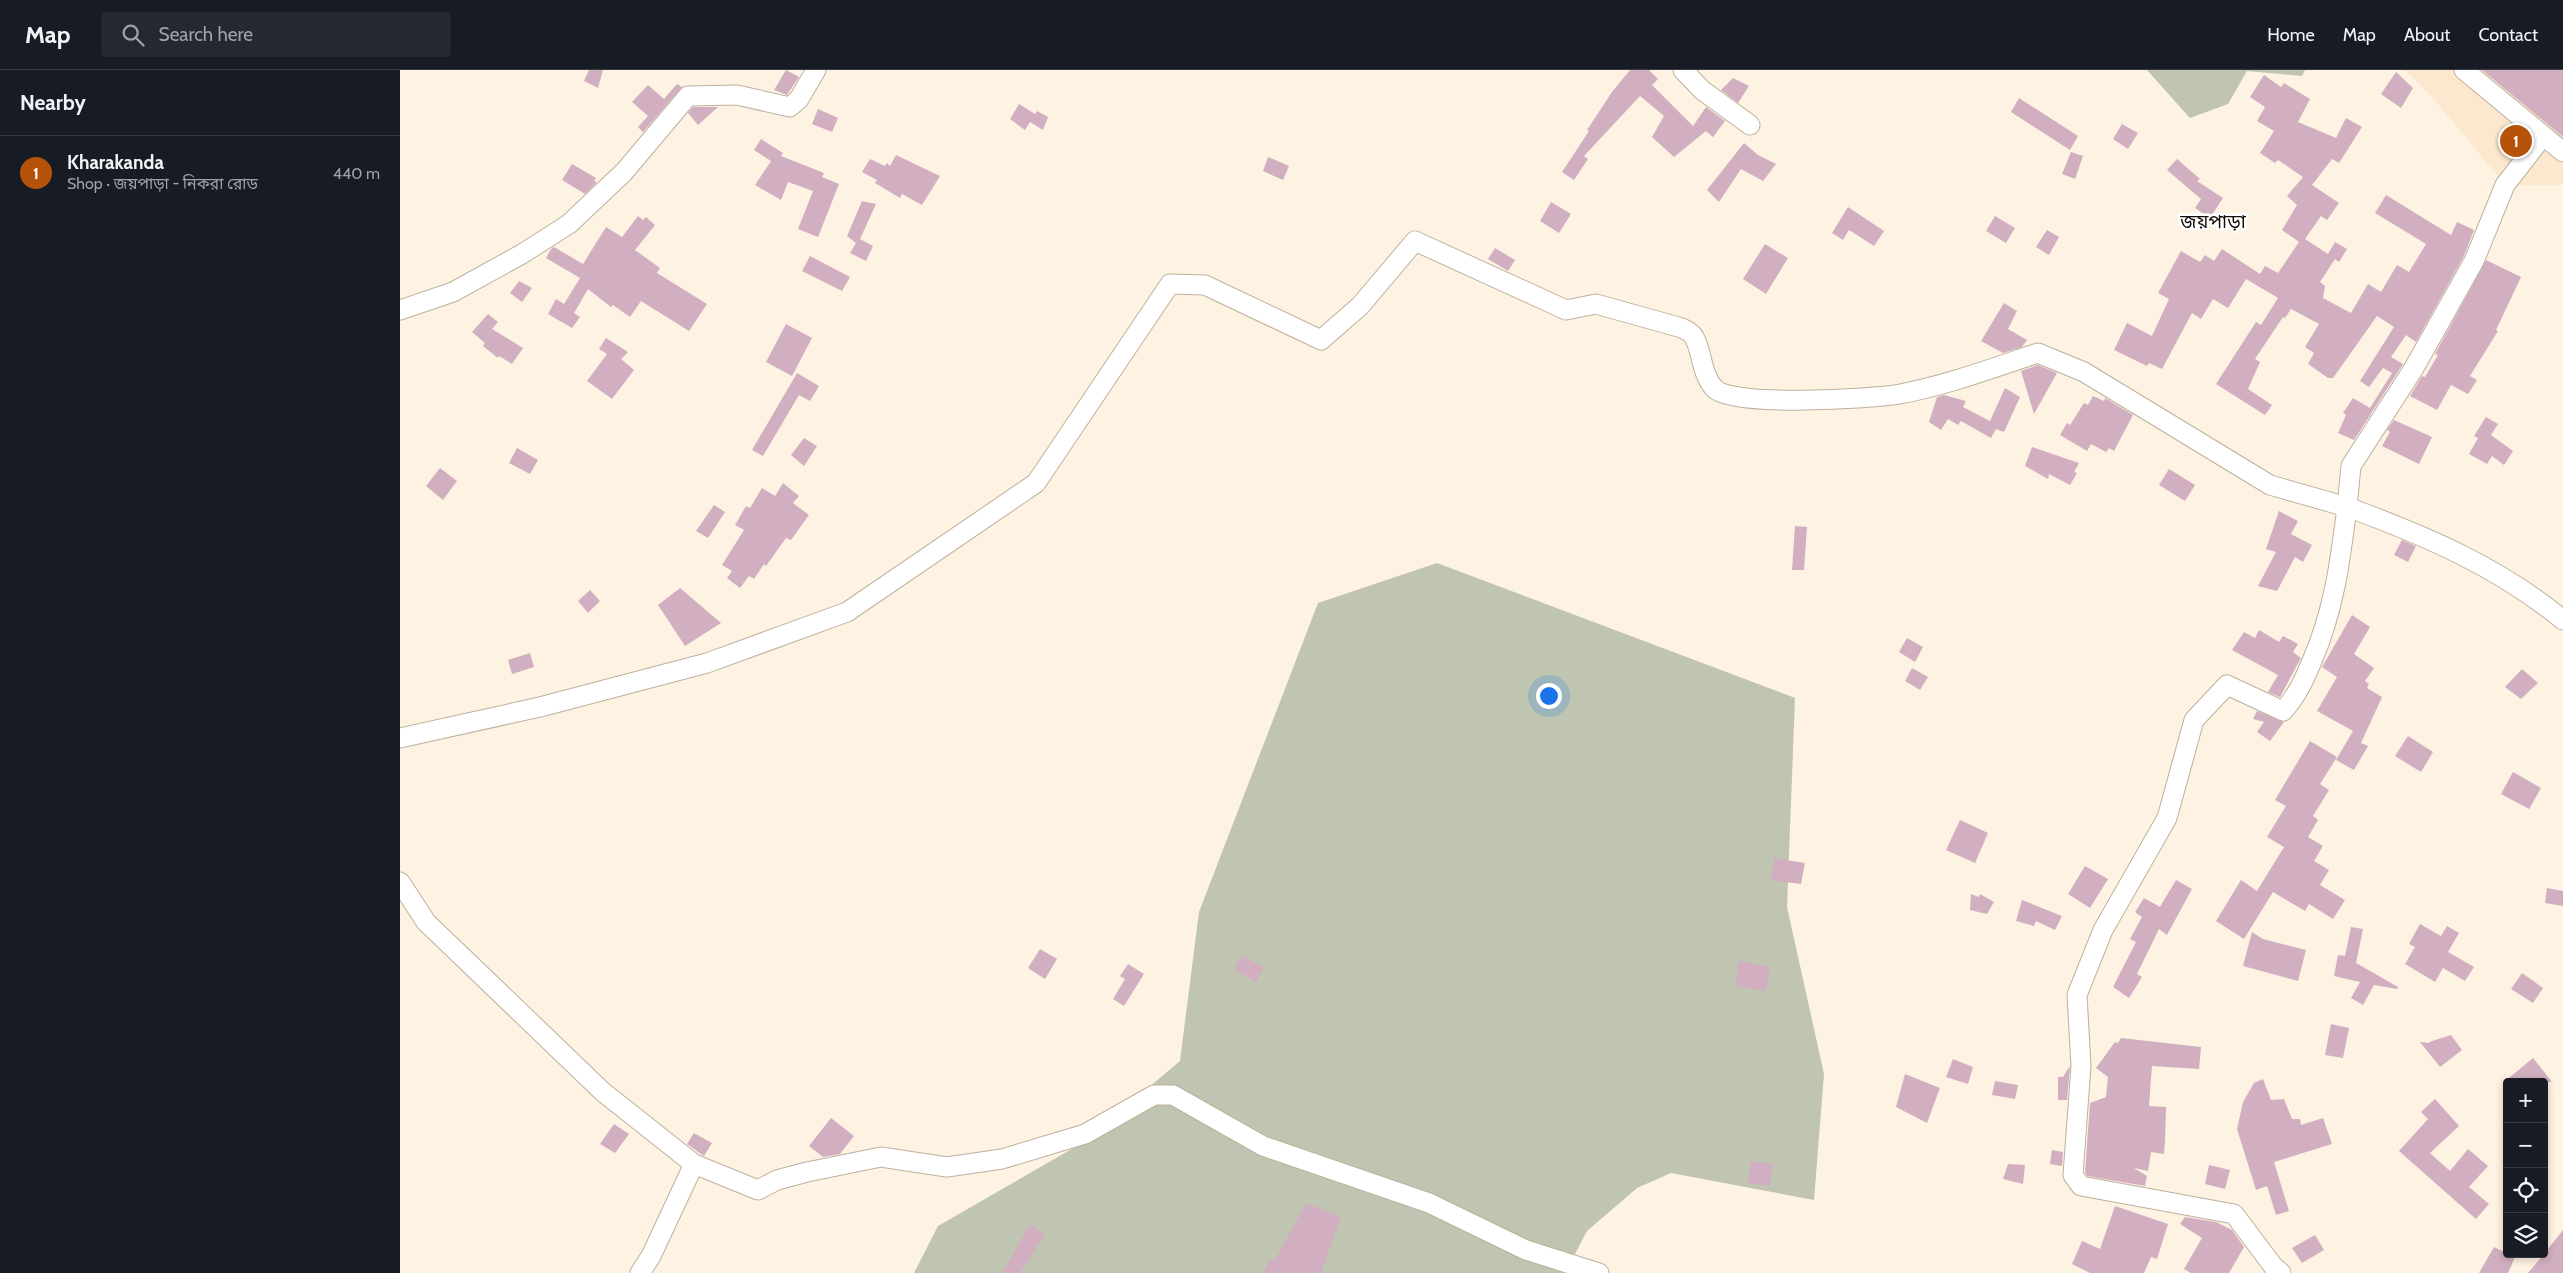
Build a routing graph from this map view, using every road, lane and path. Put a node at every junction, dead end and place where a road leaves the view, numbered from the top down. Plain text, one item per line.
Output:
1 (816, 70) edge
2 (1683, 70) edge
3 (2464, 70) edge
4 (1750, 125) dead end
5 (2544, 136) junction
6 (2563, 152) edge
7 (400, 310) edge
8 (2346, 507) junction
9 (2563, 620) edge
10 (400, 738) edge
11 (400, 882) edge
12 (694, 1164) junction
13 (640, 1273) edge
14 (1599, 1273) edge
15 (2281, 1273) edge

1 - 7 street
2 - 4 street
3 - 5 street
5 - 6 street
5 - 8 street
8 - 9 street
8 - 10 street
8 - 15 street
11 - 12 street
12 - 13 street
12 - 14 street

